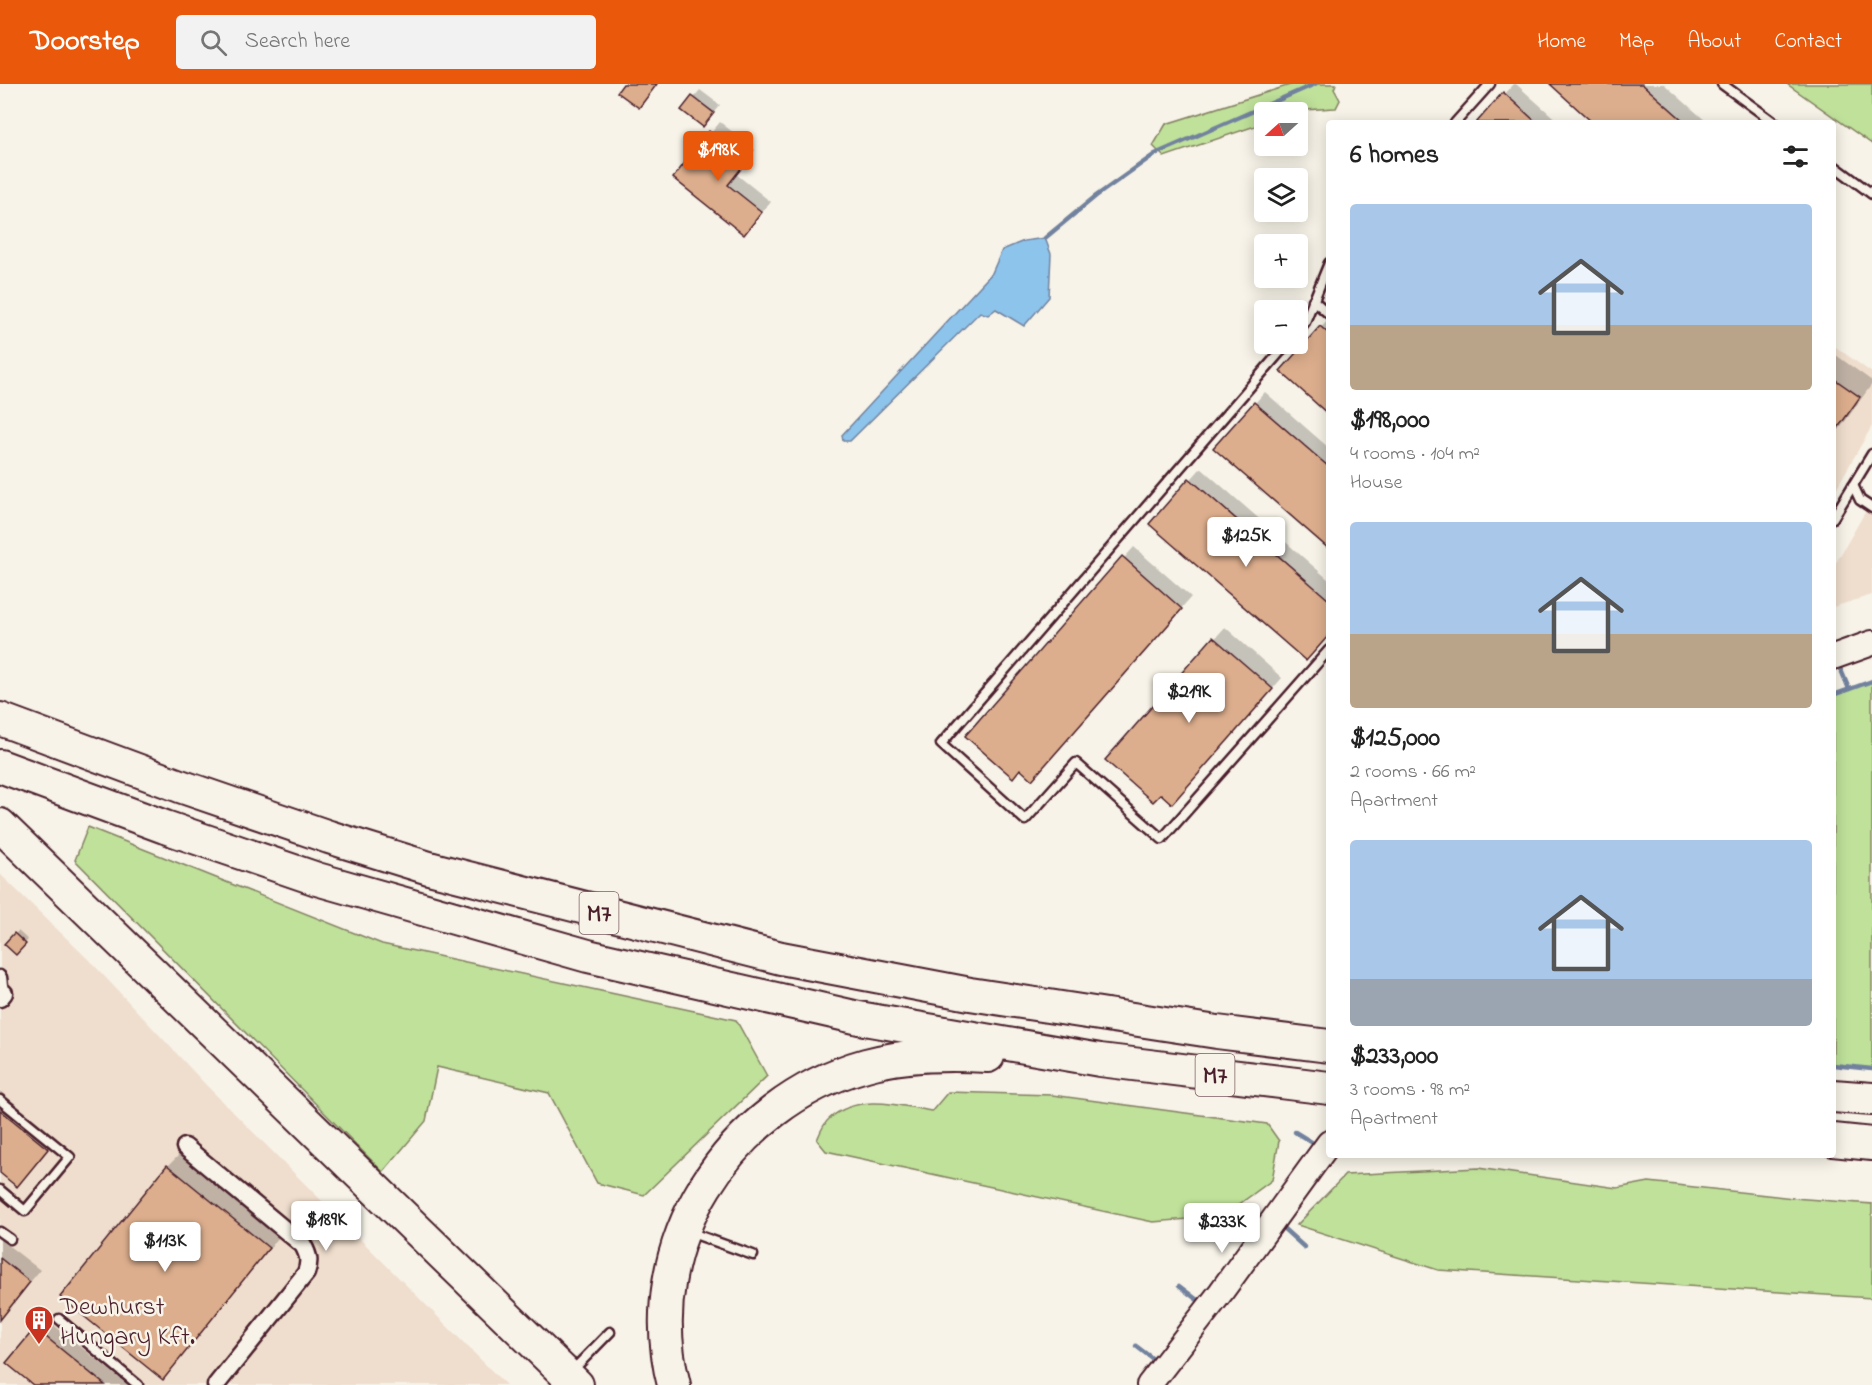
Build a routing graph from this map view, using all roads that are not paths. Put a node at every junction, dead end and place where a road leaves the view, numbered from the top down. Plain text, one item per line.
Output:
1 (1490, 84) edge
2 (1722, 84) edge
3 (1458, 120) edge
4 (1771, 120) edge
5 (1836, 167) edge
6 (1872, 194) edge
7 (1326, 270) edge
8 (1313, 300) junction
9 (1326, 311) edge
10 (1308, 314) edge
11 (1278, 354) edge
12 (1872, 454) edge
13 (1853, 485) junction
14 (1872, 508) edge
15 (1836, 513) edge
16 (1872, 643) edge
17 (1326, 653) edge
18 (1836, 656) edge
19 (0, 720) edge
20 (0, 766) edge
21 (0, 825) edge
22 (0, 975) edge
23 (2, 995) edge
24 (1326, 1046) edge
25 (1100, 1060) junction
26 (1326, 1089) edge
27 (1836, 1096) edge
28 (1872, 1099) edge
29 (0, 1100) edge
30 (1836, 1140) edge
31 (1872, 1144) edge
32 (1326, 1146) edge
33 (185, 1147) dead end
34 (0, 1190) edge
35 (683, 1230) junction
36 (0, 1232) edge
37 (10, 1239) dead end
38 (753, 1256) dead end
39 (59, 1319) dead end
40 (610, 1332) dead end
41 (572, 1380) edge
42 (138, 1385) edge
43 (216, 1385) edge
44 (674, 1385) edge
45 (1149, 1385) edge

1 - 3 lane
2 - 4 lane
5 - 6 lane
7 - 8 lane
8 - 9 lane
8 - 10 lane
11 - 17 lane
12 - 13 lane
13 - 14 lane
13 - 15 lane
16 - 18 main road
19 - 24 highway, M7
20 - 25 highway, M7
21 - 41 highway
22 - 23 lane
25 - 26 highway, M7
25 - 35 highway
27 - 28 highway
29 - 34 lane
30 - 31 highway
32 - 45 main road
33 - 43 street
35 - 38 lane
35 - 44 highway
36 - 37 lane
39 - 42 lane
40 - 41 lane

